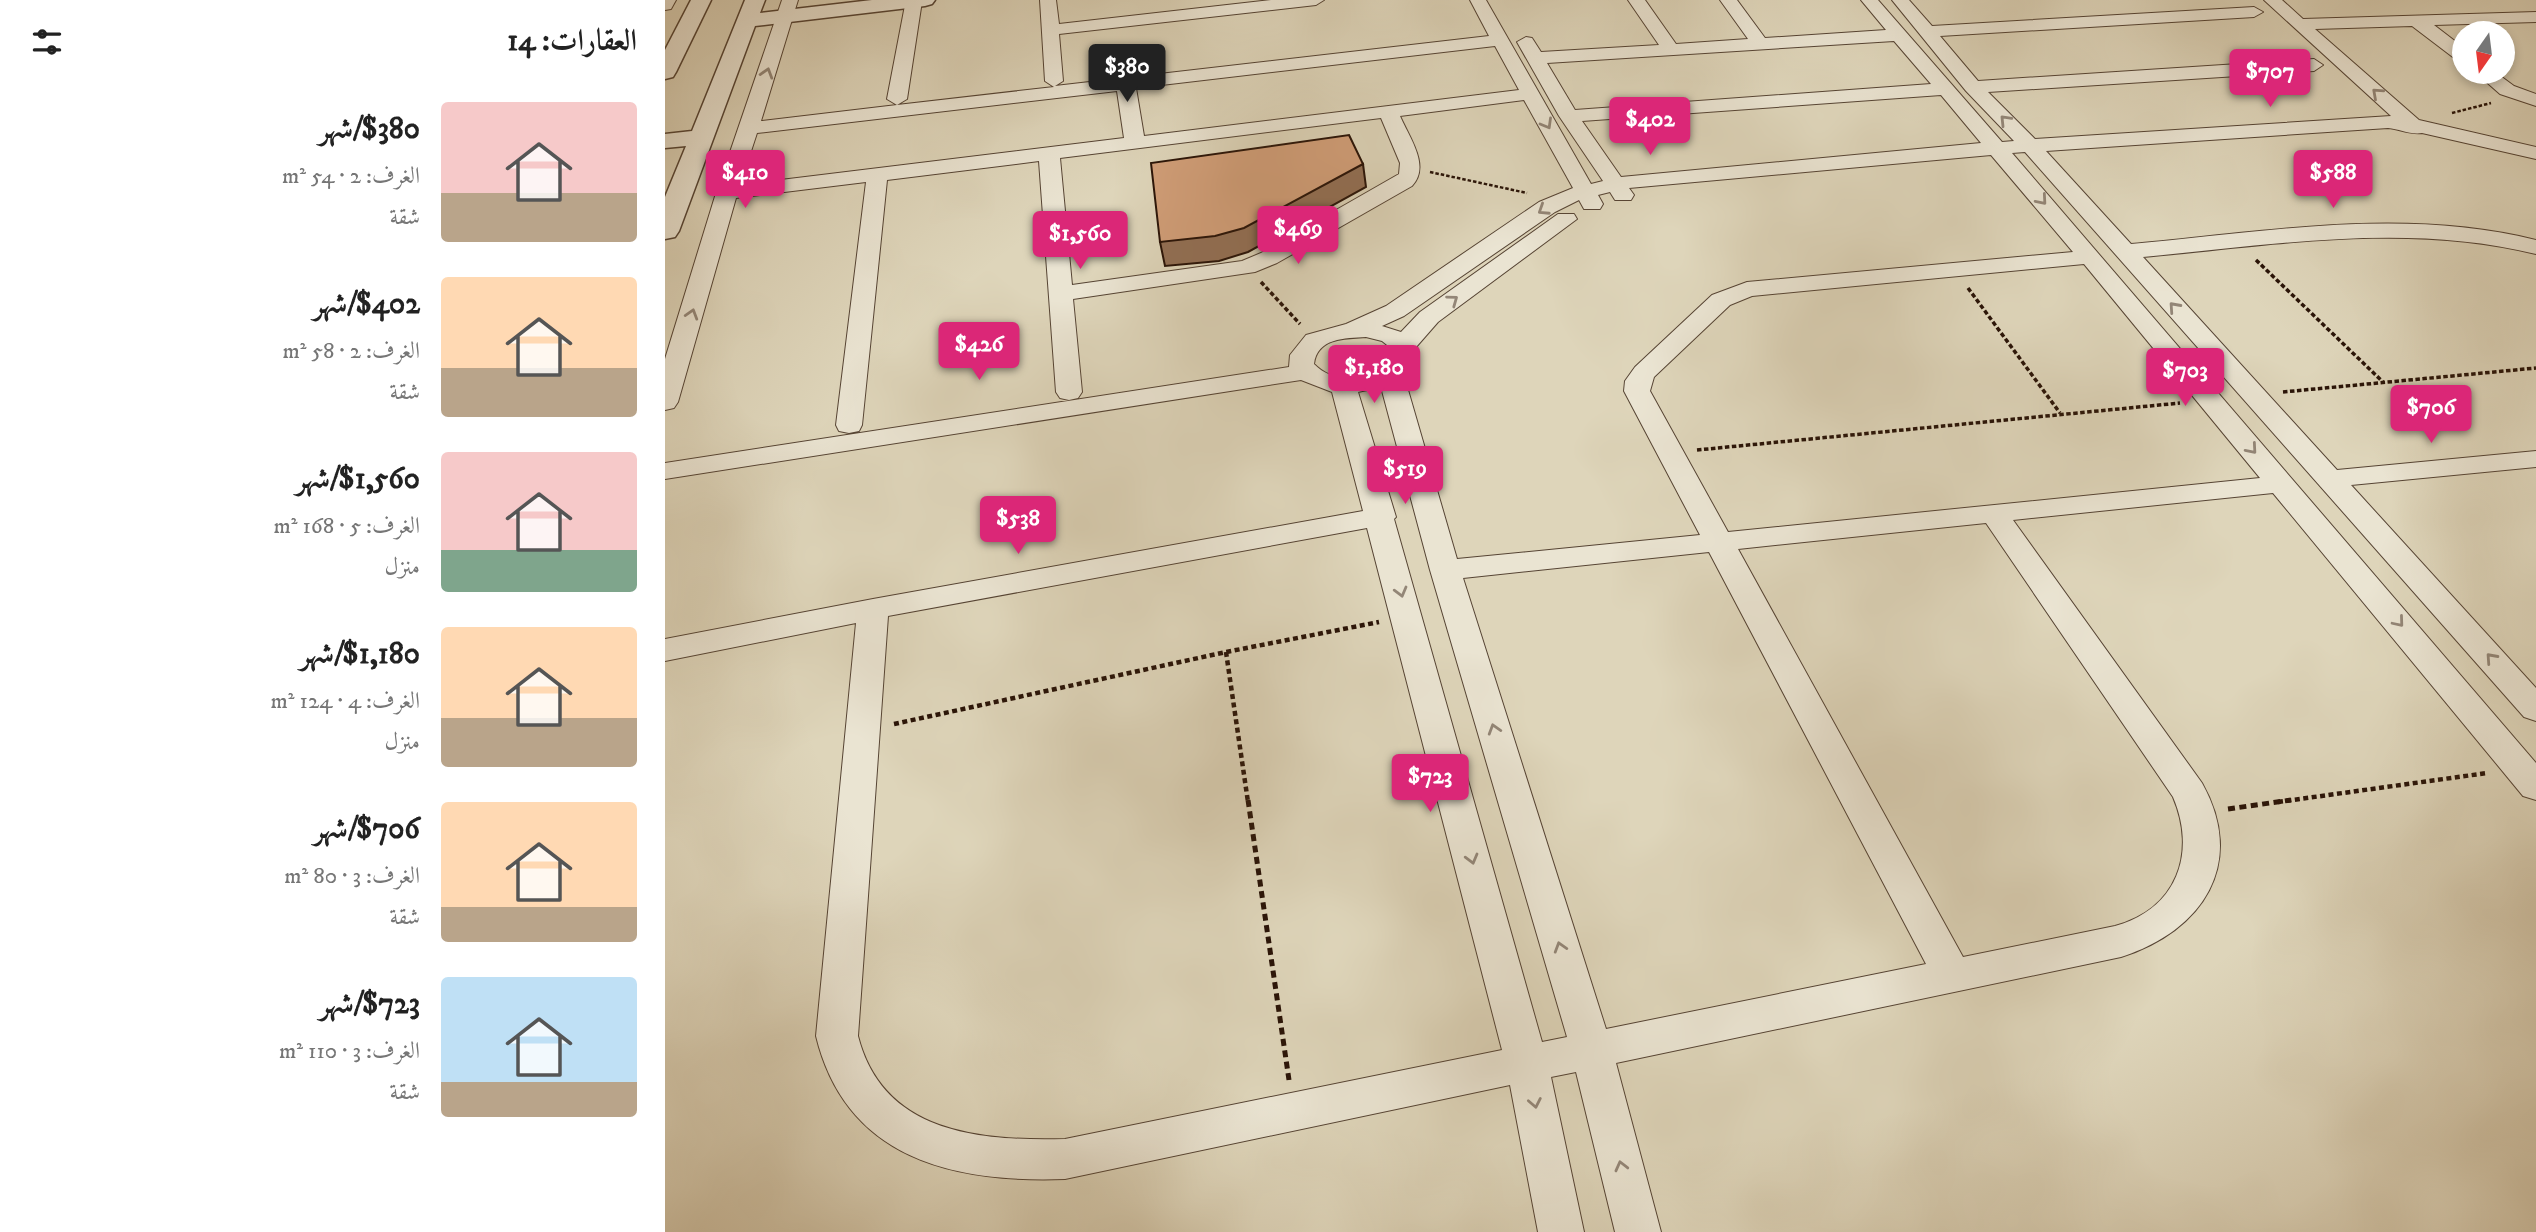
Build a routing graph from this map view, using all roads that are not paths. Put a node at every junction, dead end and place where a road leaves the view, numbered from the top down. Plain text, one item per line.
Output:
1 (668, 0) edge
2 (841, 0) edge
3 (1048, 0) edge
4 (1316, 0) edge
5 (1478, 0) edge
6 (1636, 0) edge
7 (1728, 0) edge
8 (1869, 0) edge
9 (1900, 0) edge
10 (2123, 0) edge
11 (2272, 0) edge
12 (919, 1) edge
13 (665, 5) edge
14 (697, 6) edge
15 (788, 8) edge
16 (2034, 8) dead end
17 (751, 10) edge
18 (2253, 11) edge
19 (665, 15) edge
20 (2536, 17) edge
21 (2142, 19) junction
22 (2417, 21) junction
23 (1515, 23) dead end
24 (2299, 24) junction
25 (2049, 25) junction
26 (1050, 30) junction
27 (1926, 32) junction
28 (1498, 35) junction
29 (1898, 35) junction
30 (1760, 43) junction
31 (2294, 47) dead end
32 (2452, 48) edge
33 (1671, 49) junction
34 (1535, 58) junction
35 (2313, 65) junction
36 (665, 72) edge
37 (1054, 81) junction
38 (2332, 82) dead end
39 (1126, 84) junction
40 (2504, 84) edge
41 (1973, 87) junction
42 (1946, 89) junction
43 (1530, 94) junction
44 (2527, 98) edge
45 (897, 99) junction
46 (2359, 106) dead end
47 (1388, 111) junction
48 (1569, 116) junction
49 (752, 121) junction
50 (2411, 124) junction
51 (2384, 129) junction
52 (702, 137) junction
53 (2428, 138) junction
54 (665, 141) edge
55 (1135, 143) junction
56 (2036, 152) junction
57 (1049, 153) junction
58 (2536, 153) edge
59 (2002, 155) junction
60 (2536, 165) edge
61 (877, 175) junction
62 (1618, 189) junction
63 (727, 193) junction
64 (1589, 197) junction
65 (665, 231) edge
66 (2536, 247) edge
67 (2124, 252) junction
68 (2090, 257) junction
69 (1059, 294) junction
70 (1352, 330) junction
71 (1307, 357) junction
72 (1397, 360) junction
73 (1343, 385) junction
74 (1069, 392) junction
75 (665, 402) edge
76 (849, 425) junction
77 (665, 453) edge
78 (2536, 459) edge
79 (665, 471) edge
80 (2331, 480) junction
81 (2283, 484) junction
82 (1993, 513) junction
83 (1383, 526) junction
84 (1433, 527) junction
85 (1718, 541) junction
86 (1445, 570) junction
87 (873, 609) junction
88 (665, 650) edge
89 (2536, 709) edge
90 (2529, 777) edge
91 (1953, 976) junction
92 (1592, 1051) junction
93 (1527, 1064) junction
94 (1561, 1232) edge
95 (1638, 1232) edge

1 - 13 street
2 - 15 street
3 - 26 street
4 - 26 street
5 - 28 street
6 - 33 street
7 - 30 street
8 - 29 street
9 - 27 street
10 - 21 street
11 - 24 street
12 - 15 street
12 - 45 street
14 - 19 street
14 - 36 street
15 - 17 street
49 -> 15 street
16 - 25 street
17 - 52 street
18 - 21 street
20 - 22 street
21 - 25 street
22 - 24 street
22 - 32 street
23 - 34 street
50 -> 24 street
25 - 27 street
26 - 37 street
27 - 41 street
28 - 37 street
28 - 39 street
28 - 43 street
29 - 30 street
29 - 42 street
30 - 33 street
31 - 35 street
33 - 34 street
34 - 48 street
35 - 38 street
35 - 41 street
37 - 45 street
39 - 49 street
39 - 55 street
40 - 44 street
56 -> 41 street
42 - 48 street
42 - 59 street
43 - 47 street
43 -> 64 street
45 - 49 street
46 - 51 street
47 - 55 street
47 - 69 street
48 - 62 street
49 - 63 street
50 - 51 street
50 - 53 street
50 - 58 street
51 - 53 street
51 - 56 street
52 - 54 street
52 - 65 street
53 - 60 street
55 - 57 street
56 - 59 street
56 - 67 street
57 - 61 street
57 - 69 street
59 - 62 street
59 -> 68 street
61 - 63 street
61 - 76 street
62 - 64 street
75 -> 63 street
64 -> 70 street
72 -> 64 street
66 - 67 street
80 -> 67 street
68 -> 81 street
68 - 85 street
69 - 74 street
70 - 71 street
70 - 72 street
71 - 73 street
71 - 74 street
71 - 79 street
72 - 73 street
72 - 84 street
73 - 83 street
74 - 76 street
76 - 77 street
78 - 80 street
89 -> 80 street
81 - 82 street
81 -> 90 street
82 - 85 street
82 - 91 street
83 - 84 street
83 - 87 street
83 -> 93 street
84 - 86 street
85 - 86 street
85 - 91 street
92 -> 86 street
87 - 88 street
87 - 93 street
91 - 92 street
92 - 93 street
95 -> 92 street
93 -> 94 street

